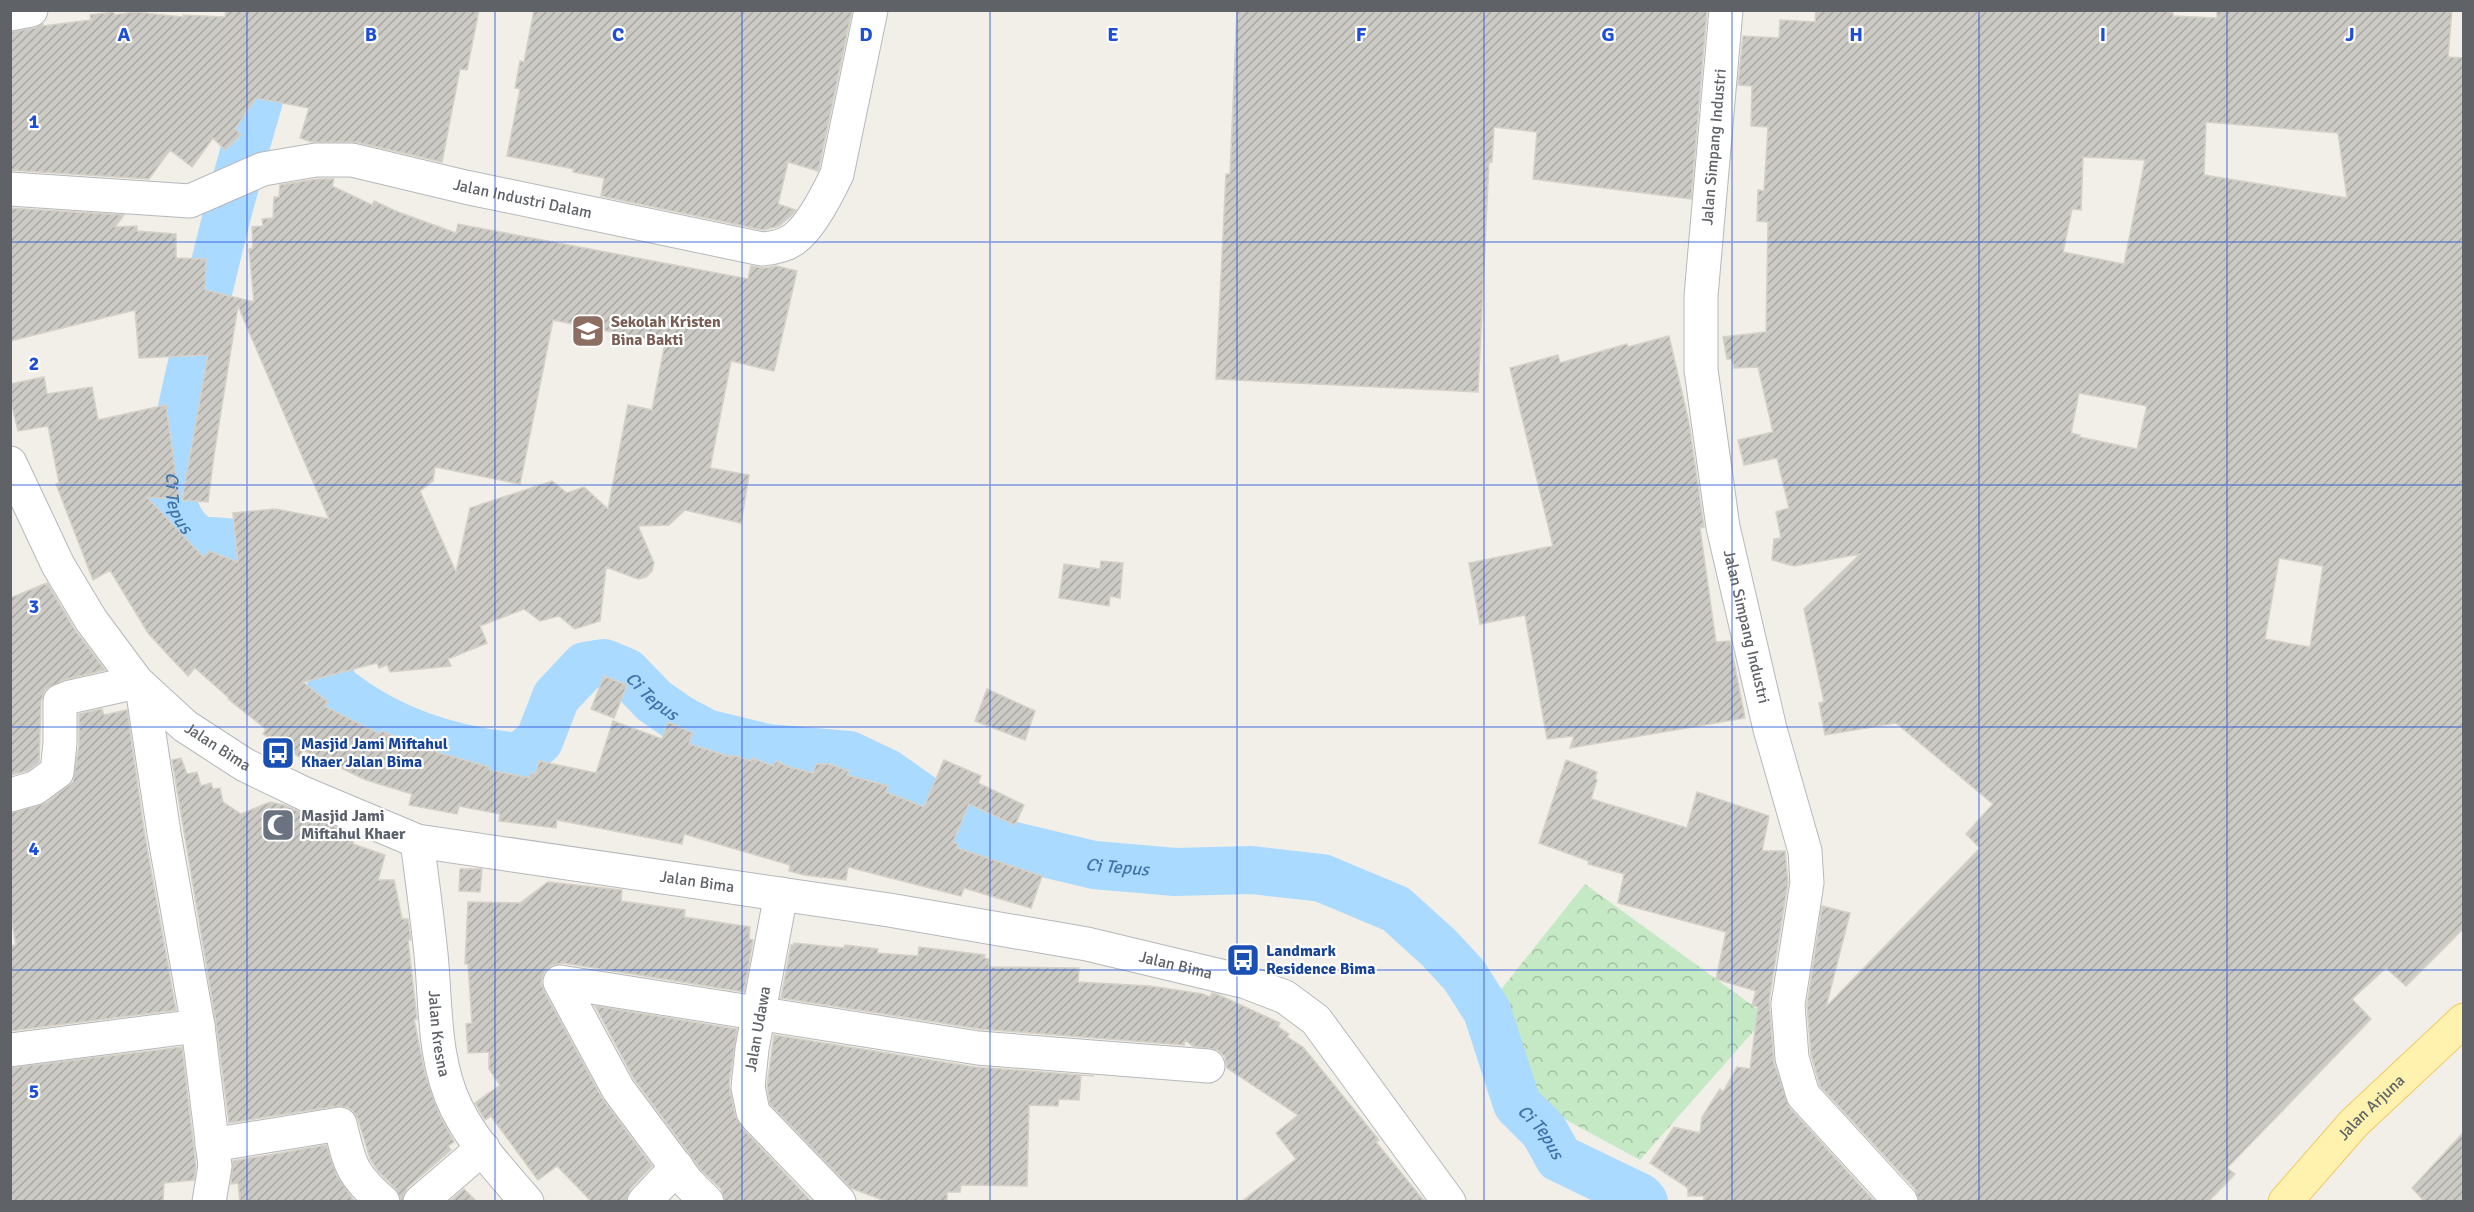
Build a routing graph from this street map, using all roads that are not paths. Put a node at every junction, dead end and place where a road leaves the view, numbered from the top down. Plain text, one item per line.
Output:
1 (31, 10) edge
2 (871, 10) edge
3 (1726, 10) edge
4 (10, 14) edge
5 (10, 189) edge
6 (10, 463) edge
7 (139, 685) junction
8 (10, 795) edge
9 (417, 841) junction
10 (781, 894) junction
11 (760, 1014) junction
12 (2463, 1020) edge
13 (198, 1026) junction
14 (10, 1050) edge
15 (1208, 1066) dead end
16 (212, 1145) junction
17 (483, 1148) junction
18 (677, 1167) junction
19 (373, 1197) edge
20 (209, 1202) edge
21 (420, 1202) edge
22 (527, 1202) edge
23 (644, 1202) edge
24 (707, 1202) edge
25 (839, 1202) edge
26 (1449, 1202) edge
27 (1901, 1202) edge
28 (2285, 1202) edge

1 - 4 street
2 - 5 street, Jalan Industri Dalam
3 - 27 street, Jalan Simpang Industri
6 - 7 street, Jalan Bima
7 - 8 street
7 - 9 street, Jalan Bima
7 - 13 street
9 - 10 street, Jalan Bima
9 - 17 street, Jalan Kresna
10 - 11 street, Jalan Udawa
10 - 26 street, Jalan Bima
11 - 15 street
11 - 18 street
11 - 25 street, Jalan Udawa
12 - 28 main road, Jalan Arjuna
13 - 14 street
13 - 16 street
16 - 19 street
16 - 20 street
17 - 21 street
17 - 22 street, Jalan Kresna
18 - 23 street
18 - 24 street

